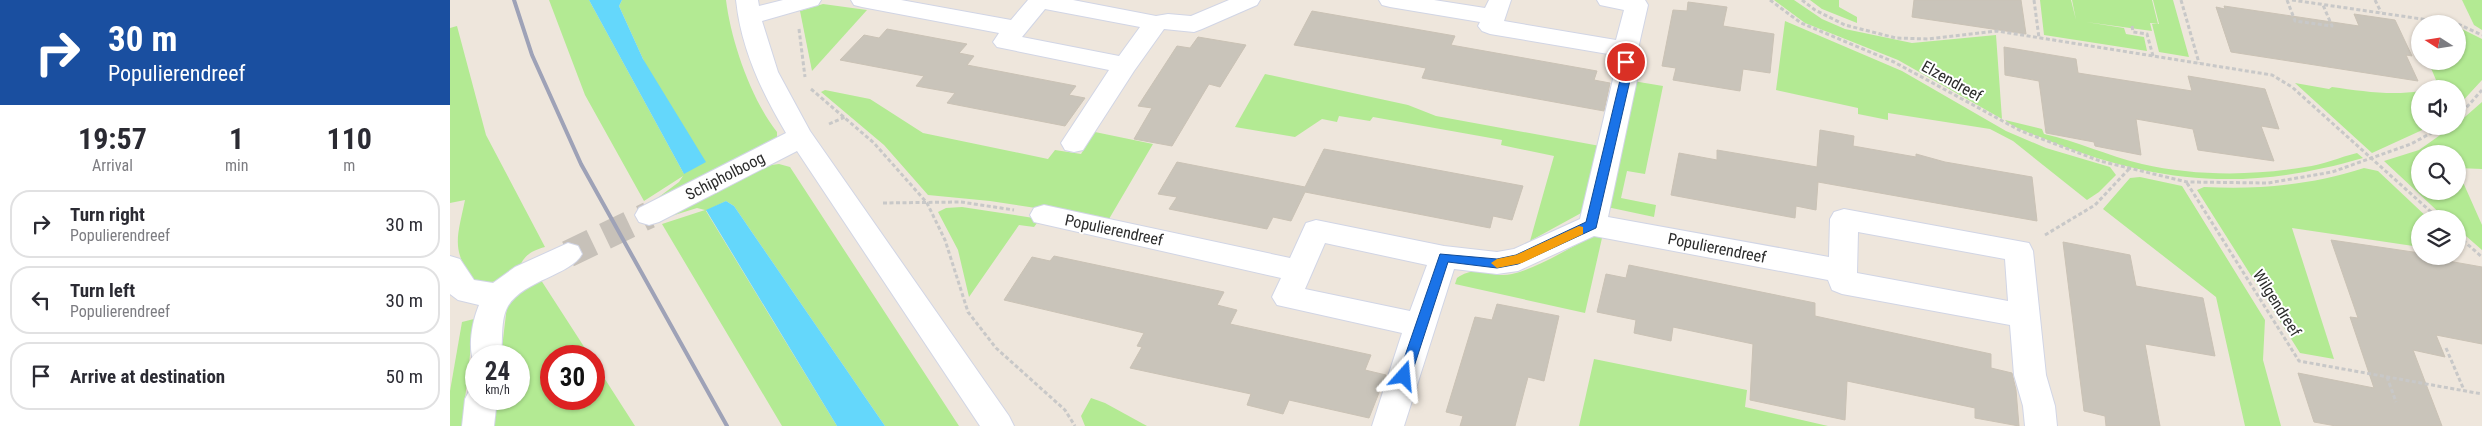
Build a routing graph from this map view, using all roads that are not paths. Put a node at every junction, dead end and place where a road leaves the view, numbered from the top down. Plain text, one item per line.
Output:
1 (862, 0) edge
2 (1249, 0) edge
3 (1390, 0) edge
4 (1608, 0) edge
5 (802, 2) edge
6 (747, 9) edge
7 (1497, 9) edge
8 (1156, 23) junction
9 (1017, 29) junction
10 (1626, 49) junction
11 (1125, 65) junction
12 (801, 138) junction
13 (1074, 143) dead end
14 (649, 215) tunnel mouth
15 (1044, 215) road end
16 (1592, 224) junction
17 (568, 254) tunnel mouth
18 (1444, 257) junction
19 (450, 267) edge
20 (1298, 271) junction
21 (1842, 271) junction
22 (501, 295) junction
23 (2024, 316) junction
24 (1420, 325) junction
25 (488, 345) edge
26 (480, 410) edge
27 (478, 426) edge
28 (998, 426) edge
29 (1388, 426) edge
30 (2041, 426) edge

1 - 9 street
2 - 8 street
3 - 7 street
4 - 10 street
5 - 6 street
6 - 12 street
7 - 10 street
8 - 9 street
8 - 11 street
9 - 11 street
10 - 16 street
11 - 13 street
12 - 14 street, Schipholboog
12 - 28 street
15 - 20 street, Populierendreef
16 - 18 street
16 - 21 street, Populierendreef
17 - 22 street
18 - 20 street
18 - 24 street
19 - 22 street
20 - 24 street
21 - 23 street
21 - 23 street
22 - 25 street
23 - 30 street
24 - 29 street
26 - 27 street

